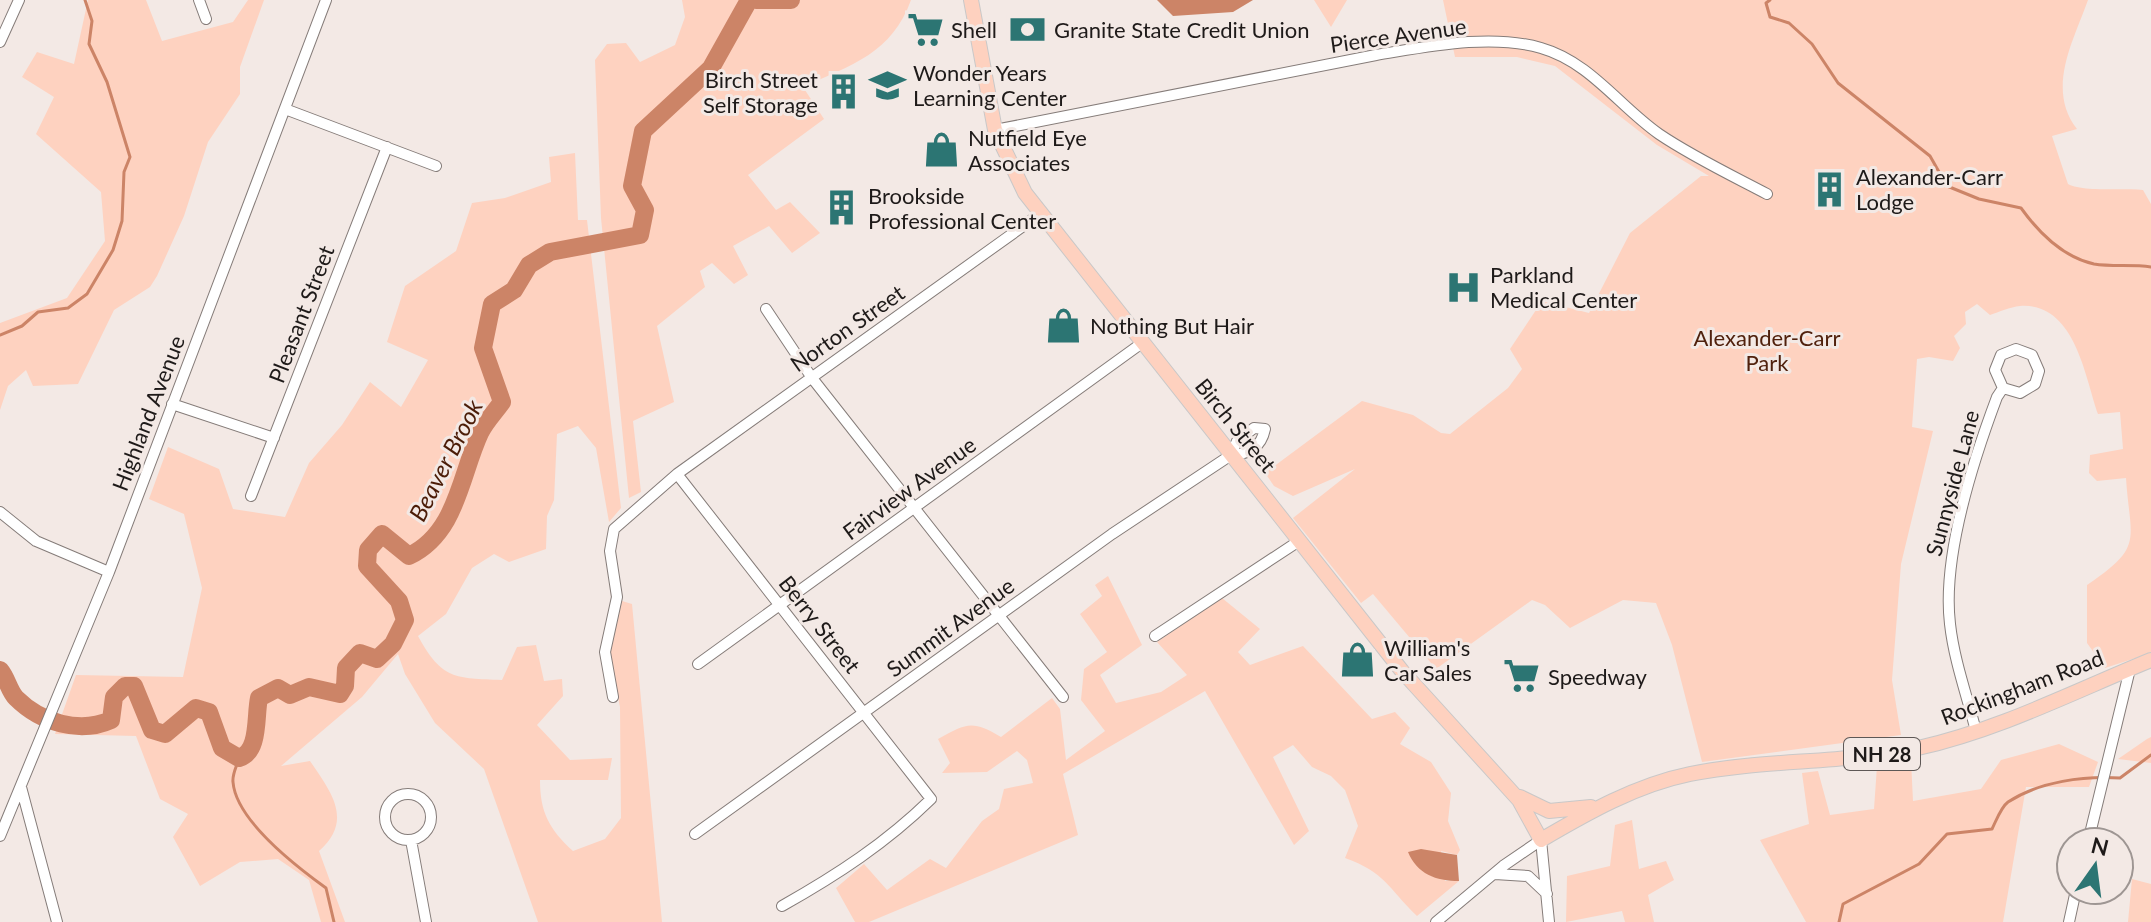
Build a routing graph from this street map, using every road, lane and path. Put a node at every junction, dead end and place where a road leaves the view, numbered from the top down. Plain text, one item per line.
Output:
1 (19, 0) edge
2 (199, 0) edge
3 (326, 0) edge
4 (971, 0) edge
5 (206, 19) dead end
6 (0, 42) edge
7 (285, 109) junction
8 (995, 130) junction
9 (387, 147) junction
10 (436, 166) dead end
11 (1767, 194) dead end
12 (1040, 214) junction
13 (766, 309) dead end
14 (1142, 343) junction
15 (812, 378) junction
16 (2003, 388) junction
17 (172, 404) junction
18 (274, 438) junction
19 (1231, 455) junction
20 (677, 474) junction
21 (251, 496) dead end
22 (914, 510) junction
23 (0, 512) edge
24 (1299, 541) junction
25 (109, 572) junction
26 (779, 604) junction
27 (999, 616) junction
28 (1155, 636) dead end
29 (2151, 660) edge
30 (698, 664) dead end
31 (2130, 669) junction
32 (613, 697) dead end
33 (1063, 697) dead end
34 (865, 714) junction
35 (1976, 731) junction
36 (21, 787) junction
37 (1512, 792) junction
38 (1604, 806) junction
39 (2092, 826) edge
40 (695, 834) dead end
41 (0, 836) edge
42 (411, 840) junction
43 (1541, 840) junction
44 (1493, 874) junction
45 (1547, 894) junction
46 (782, 906) dead end
47 (57, 922) edge
48 (426, 922) edge
49 (1436, 922) edge
50 (1549, 922) edge

1 - 6 street
2 - 5 street
3 - 7 street, Highland Avenue
4 - 8 main road, Birch Street / NH 28
7 - 9 street
7 - 17 street, Highland Avenue
8 - 11 street, Pierce Avenue
8 - 12 main road, Birch Street / NH 28
9 - 10 street
9 - 18 street, Pleasant Street
12 - 14 main road, Birch Street / NH 28
12 - 15 street, Norton Street
13 - 15 street
14 - 19 main road, Birch Street / NH 28
14 - 22 street, Fairview Avenue
15 - 20 street, Norton Street
15 - 22 street
16 - 16 street, Sunnyside Lane
16 - 35 street, Sunnyside Lane
17 - 18 street
17 - 25 street, Highland Avenue
18 - 21 street, Pleasant Street
19 - 24 main road, Birch Street / NH 28
19 - 27 street, Summit Avenue
20 - 26 street, Berry Street
20 - 32 street, Norton Street
22 - 26 street, Fairview Avenue
22 - 27 street
23 - 25 street
24 - 28 street
24 - 37 main road, Birch Street / NH 28
25 - 36 street, Highland Avenue
26 - 30 street, Fairview Avenue
26 - 34 street, Berry Street
27 - 33 street
27 - 34 street, Summit Avenue
29 - 31 main road, Rockingham Road / NH 28
31 - 35 main road, Rockingham Road / NH 28
31 - 39 street
34 - 40 street, Summit Avenue
34 - 46 street, Berry Street
35 - 38 main road, Rockingham Road / NH 28
36 - 41 street, Highland Avenue
36 - 47 street
37 - 38 main road, NH 28
37 - 43 main road, Birch Street / NH 28
38 - 43 main road, Rockingham Road / NH 28
42 - 42 street
42 - 48 street
43 - 44 street
43 - 45 street
44 - 45 street
44 - 49 street
45 - 50 street

